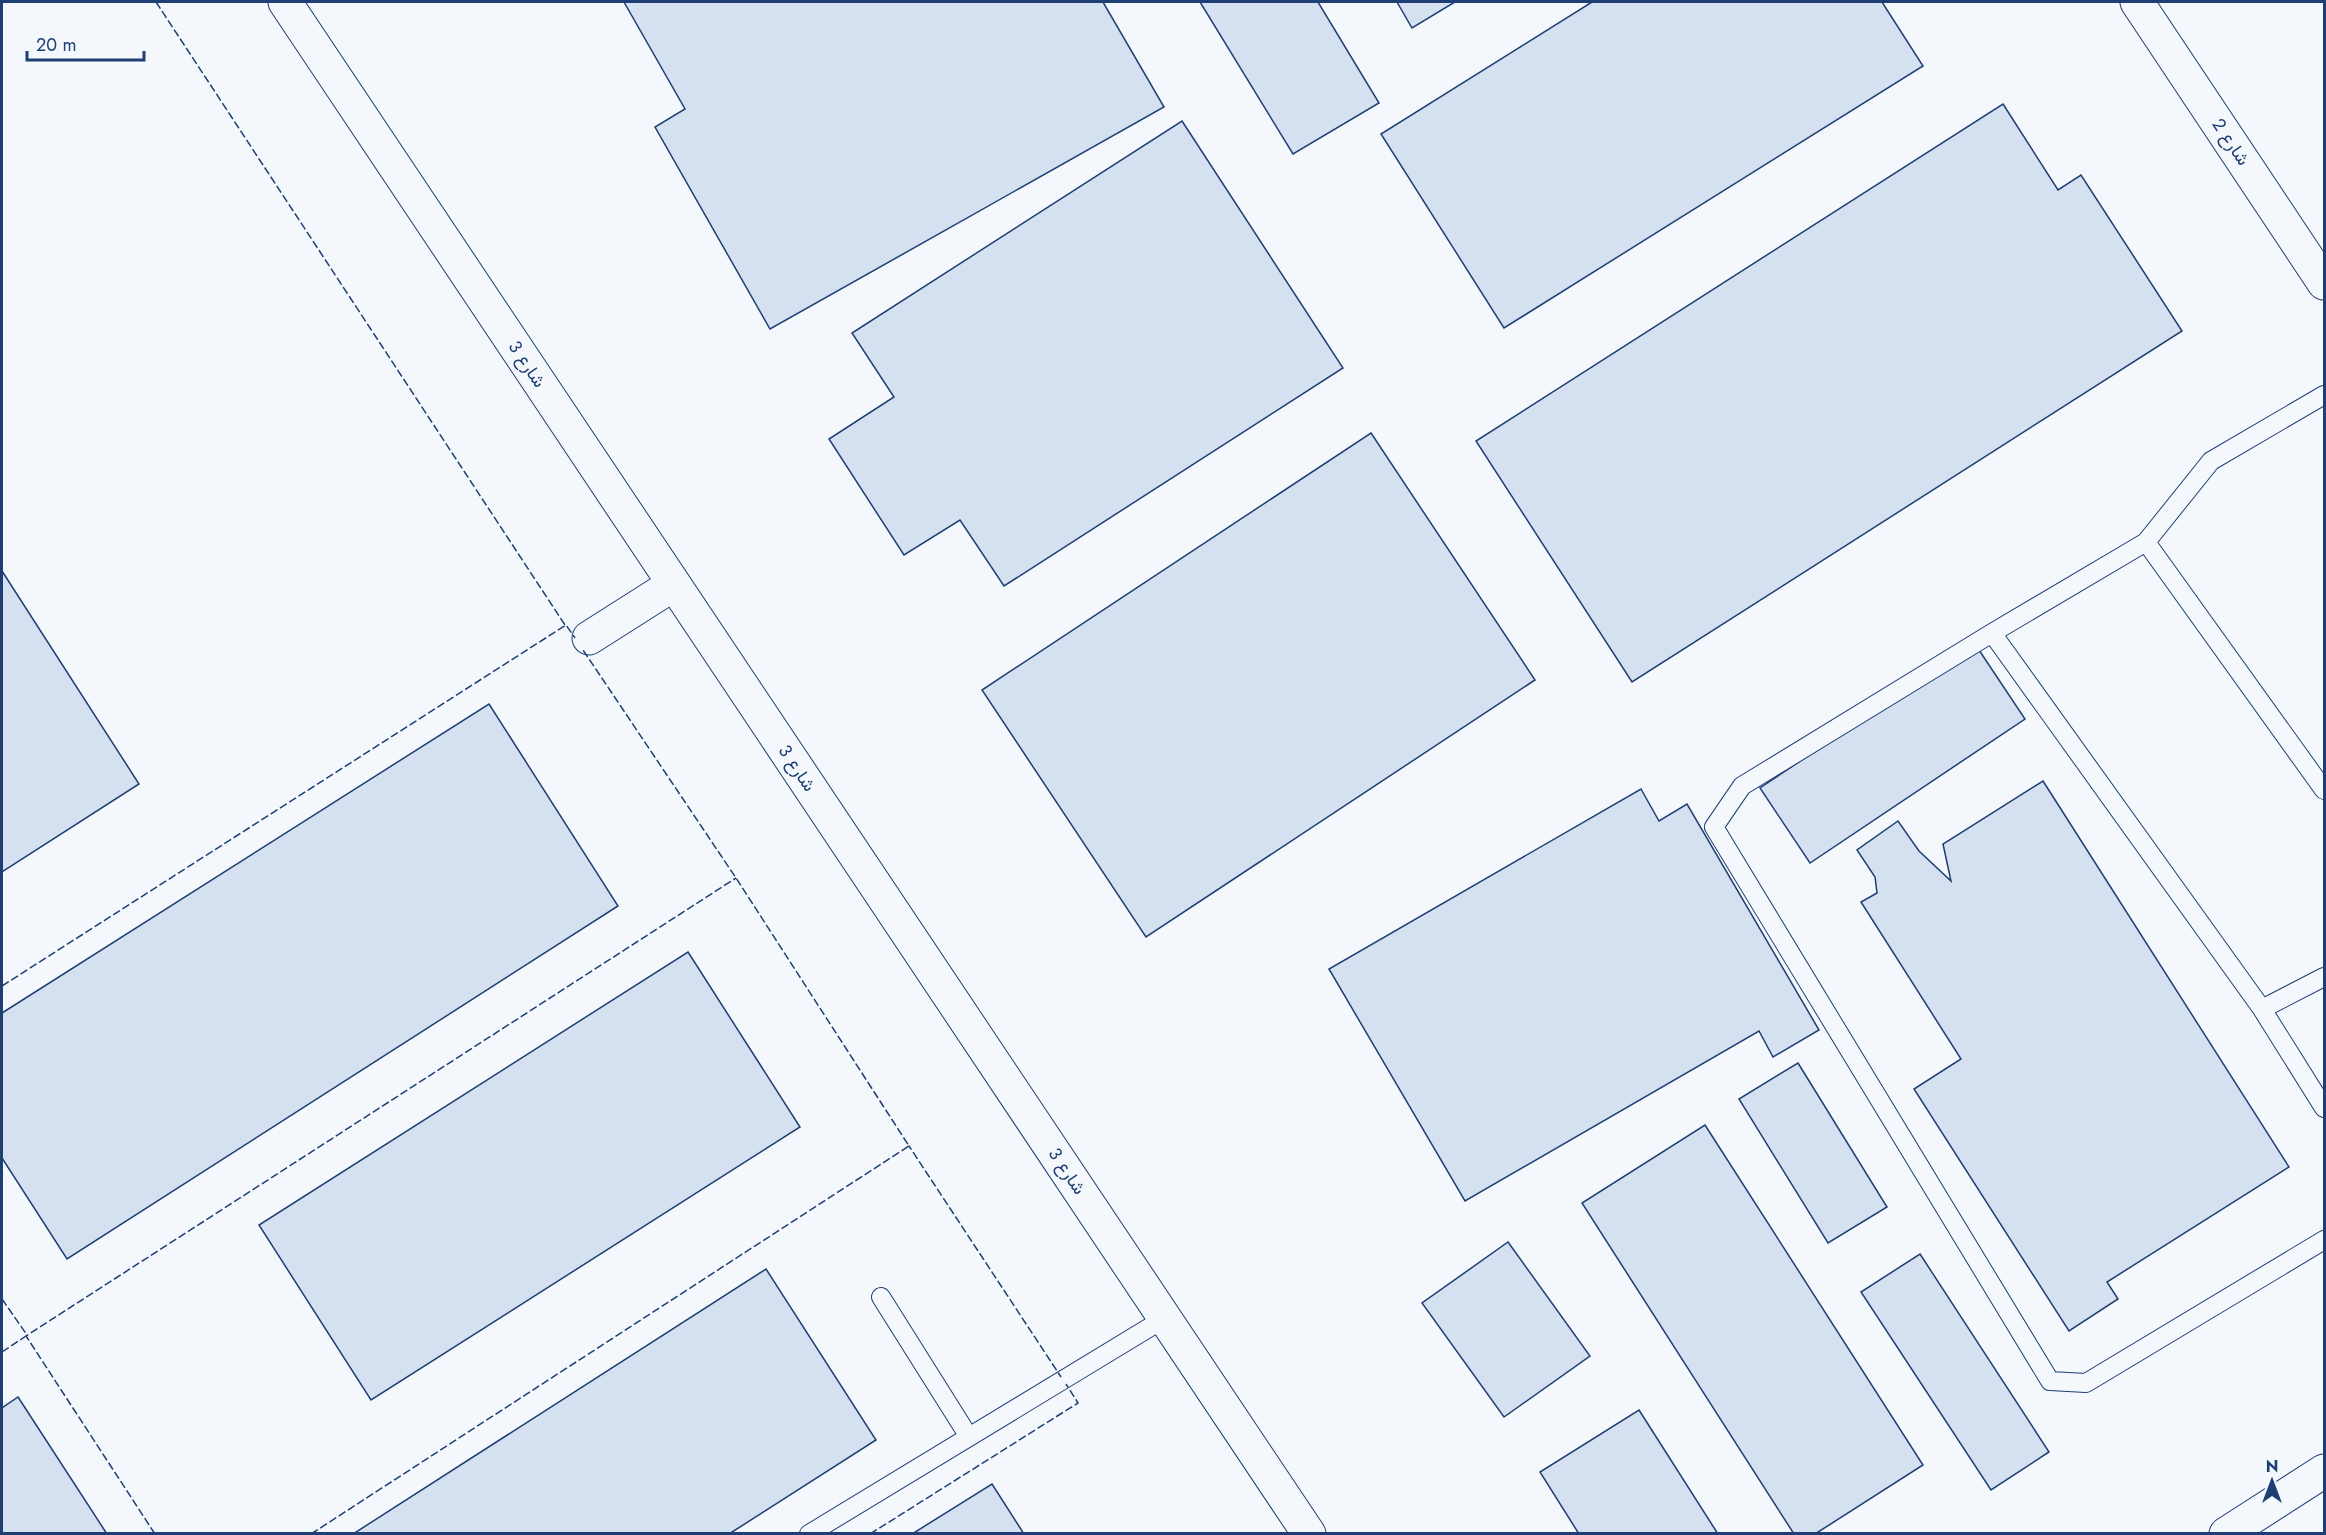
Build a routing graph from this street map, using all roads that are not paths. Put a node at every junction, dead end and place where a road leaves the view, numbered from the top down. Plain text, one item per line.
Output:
1 (285, 2) edge
2 (2137, 2) edge
3 (2325, 283) edge
4 (2325, 395) edge
5 (2146, 542) junction
6 (674, 584) junction
7 (1992, 633) junction
8 (589, 638) dead end
9 (2325, 790) edge
10 (2325, 977) edge
11 (2262, 1010) junction
12 (2325, 1108) edge
13 (2325, 1240) edge
14 (881, 1297) dead end
15 (1165, 1318) junction
16 (969, 1437) junction
17 (2325, 1471) edge
18 (809, 1533) edge
19 (1309, 1533) edge
20 (2226, 1533) edge

1 - 6 street, شارع 3
2 - 3 street, شارع 2
4 - 5 lane
5 - 7 lane
5 - 9 lane
6 - 8 street
6 - 15 street, شارع 3
7 - 11 lane
7 - 13 lane
10 - 11 lane
11 - 12 lane
14 - 16 lane
15 - 16 lane
15 - 19 street, شارع 3
16 - 18 lane
17 - 20 street

